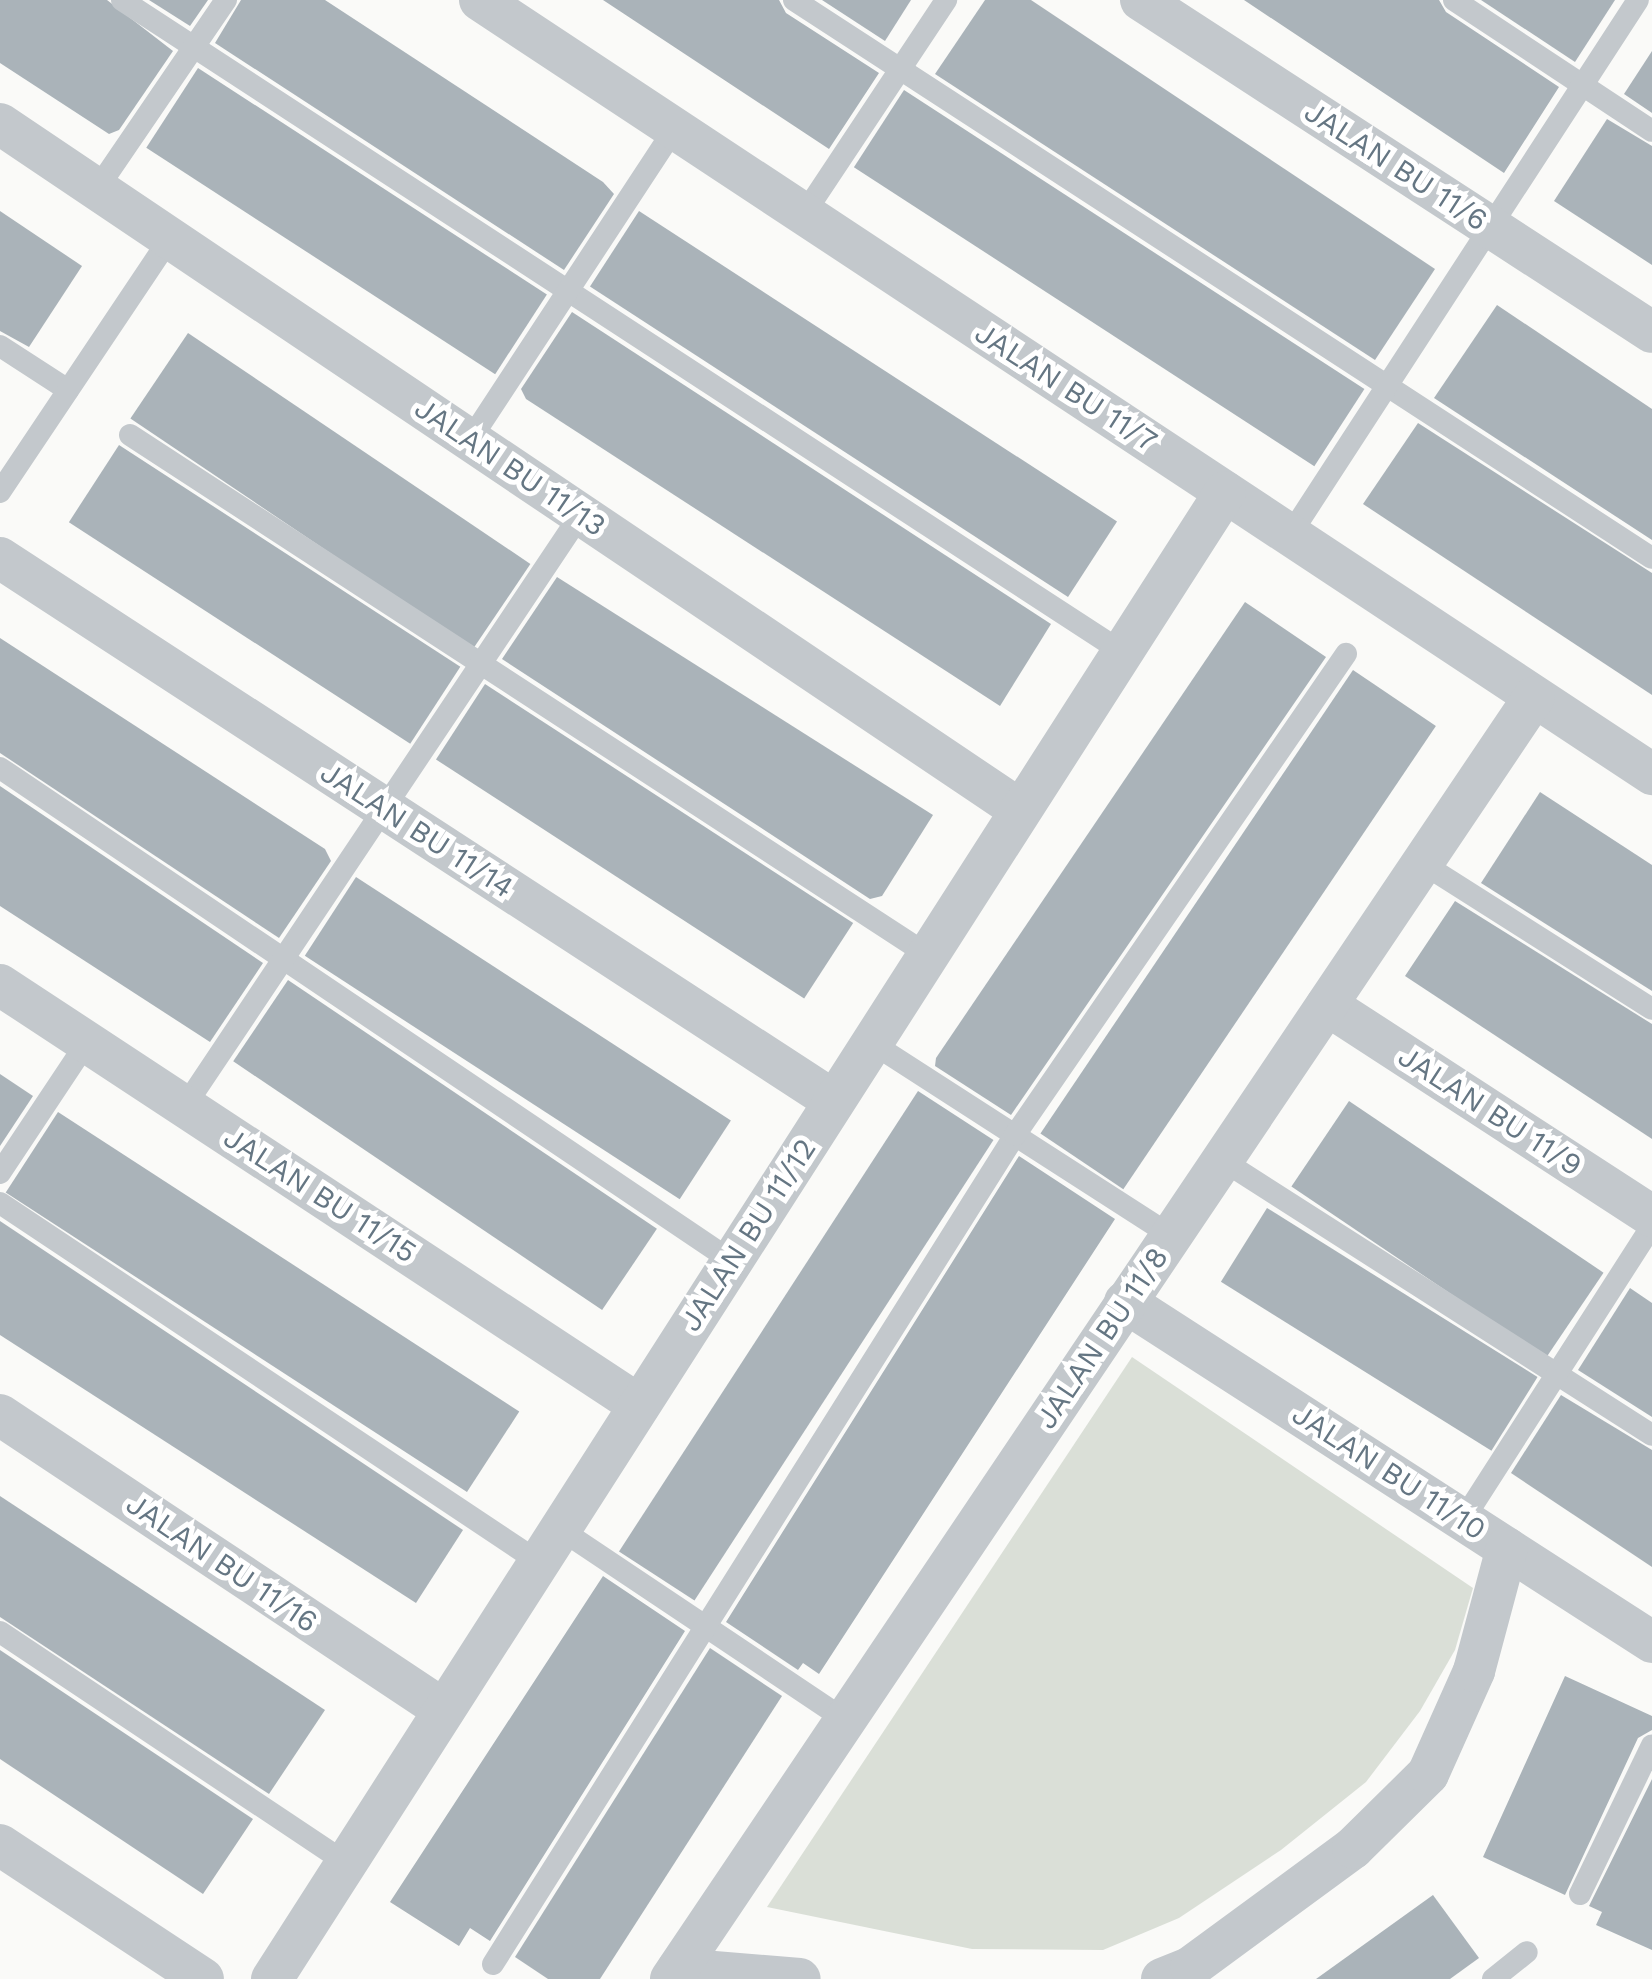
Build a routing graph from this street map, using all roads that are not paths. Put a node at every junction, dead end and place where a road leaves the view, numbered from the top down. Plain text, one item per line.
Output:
1 (122, 0) edge
2 (226, 0) edge
3 (480, 0) edge
4 (794, 0) edge
5 (946, 0) edge
6 (1141, 0) edge
7 (1454, 0) edge
8 (1638, 0) edge
9 (193, 48) junction
10 (899, 71) junction
11 (1582, 86) junction
12 (0, 124) edge
13 (675, 128) junction
14 (1652, 130) edge
15 (97, 189) junction
16 (804, 214) junction
17 (1490, 227) junction
18 (170, 238) junction
19 (569, 289) junction
20 (1652, 332) edge
21 (0, 346) edge
22 (1387, 386) junction
23 (68, 390) junction
24 (130, 435) dead end
25 (470, 440) junction
26 (0, 492) edge
27 (1225, 492) junction
28 (581, 514) junction
29 (1290, 535) junction
30 (0, 558) edge
31 (1652, 558) edge
32 (1122, 652) junction
33 (1346, 654) dead end
34 (481, 664) junction
35 (1534, 697) junction
36 (0, 768) edge
37 (1652, 774) edge
38 (384, 808) junction
39 (1020, 810) junction
40 (1422, 862) junction
41 (928, 955) junction
42 (283, 959) junction
43 (0, 985) edge
44 (1327, 1005) junction
45 (1652, 1009) edge
46 (86, 1042) junction
47 (872, 1043) junction
48 (834, 1101) junction
49 (185, 1106) junction
50 (1015, 1135) junction
51 (1222, 1160) junction
52 (0, 1173) edge
53 (0, 1203) edge
54 (1652, 1216) edge
55 (1652, 1226) edge
56 (1171, 1236) junction
57 (732, 1260) junction
58 (1125, 1302) junction
59 (1556, 1374) junction
60 (639, 1406) junction
61 (0, 1415) edge
62 (1652, 1436) edge
63 (1464, 1520) junction
64 (550, 1546) junction
65 (1508, 1548) junction
66 (706, 1627) junction
67 (0, 1632) edge
68 (1652, 1642) edge
69 (444, 1710) junction
70 (844, 1720) junction
71 (1652, 1745) edge
72 (0, 1845) edge
73 (346, 1864) junction
74 (1580, 1894) dead end
75 (1527, 1952) dead end
76 (493, 1964) dead end
77 (674, 1974) edge
78 (203, 1979) edge
79 (272, 1979) edge
80 (800, 1979) edge
81 (1162, 1979) edge
82 (1493, 1979) edge

1 - 9 lane
2 - 9 lane
3 - 13 street, JALAN BU 11/7
4 - 10 lane
5 - 10 lane
6 - 17 street, JALAN BU 11/6
7 - 11 lane
8 - 11 lane
9 - 15 lane
9 - 19 lane
10 - 16 lane
10 - 22 lane
11 - 14 lane
11 - 17 lane
12 - 15 street, JALAN BU 11/13
13 - 16 street, JALAN BU 11/7
13 - 19 lane
15 - 18 street, JALAN BU 11/13
16 - 27 street, JALAN BU 11/7
17 - 20 street, JALAN BU 11/6
17 - 22 lane
18 - 23 lane
18 - 25 street, JALAN BU 11/13
19 - 25 lane
19 - 32 lane
21 - 23 lane
22 - 29 lane
22 - 31 lane
23 - 26 lane
24 - 34 lane
25 - 28 street, JALAN BU 11/13
27 - 29 street, JALAN BU 11/7
27 - 32 street, JALAN BU 11/12
28 - 34 lane
28 - 39 street, JALAN BU 11/13
29 - 35 street, JALAN BU 11/7
30 - 38 street, JALAN BU 11/14
32 - 39 street, JALAN BU 11/12
33 - 50 lane
34 - 38 lane
34 - 41 lane
35 - 37 street, JALAN BU 11/7
35 - 40 street, JALAN BU 11/8
36 - 42 lane
38 - 42 lane
38 - 48 street, JALAN BU 11/14
39 - 41 street, JALAN BU 11/12
40 - 44 street, JALAN BU 11/8
40 - 45 lane
41 - 47 street, JALAN BU 11/12
42 - 49 lane
42 - 57 lane
43 - 46 street, JALAN BU 11/15
44 - 51 street, JALAN BU 11/8
44 - 54 street, JALAN BU 11/9
46 - 49 street, JALAN BU 11/15
46 - 52 lane
47 - 48 street, JALAN BU 11/12
47 - 50 lane
48 - 57 street, JALAN BU 11/12
49 - 60 street, JALAN BU 11/15
50 - 56 lane
50 - 66 lane
51 - 56 street, JALAN BU 11/8
51 - 59 lane
53 - 64 lane
55 - 59 lane
56 - 58 street, JALAN BU 11/8
57 - 60 street, JALAN BU 11/12
58 - 63 street, JALAN BU 11/10
58 - 70 street, JALAN BU 11/8
59 - 62 lane
59 - 63 lane
60 - 64 street, JALAN BU 11/12
61 - 69 street, JALAN BU 11/16
63 - 65 street, JALAN BU 11/10
64 - 66 lane
64 - 69 street, JALAN BU 11/12
65 - 68 street, JALAN BU 11/10
65 - 81 street
66 - 70 lane
66 - 76 lane
67 - 73 lane
69 - 73 street, JALAN BU 11/12
70 - 77 street, JALAN BU 11/8
71 - 74 lane
72 - 78 street
73 - 79 street, JALAN BU 11/12
75 - 82 lane
77 - 80 street

